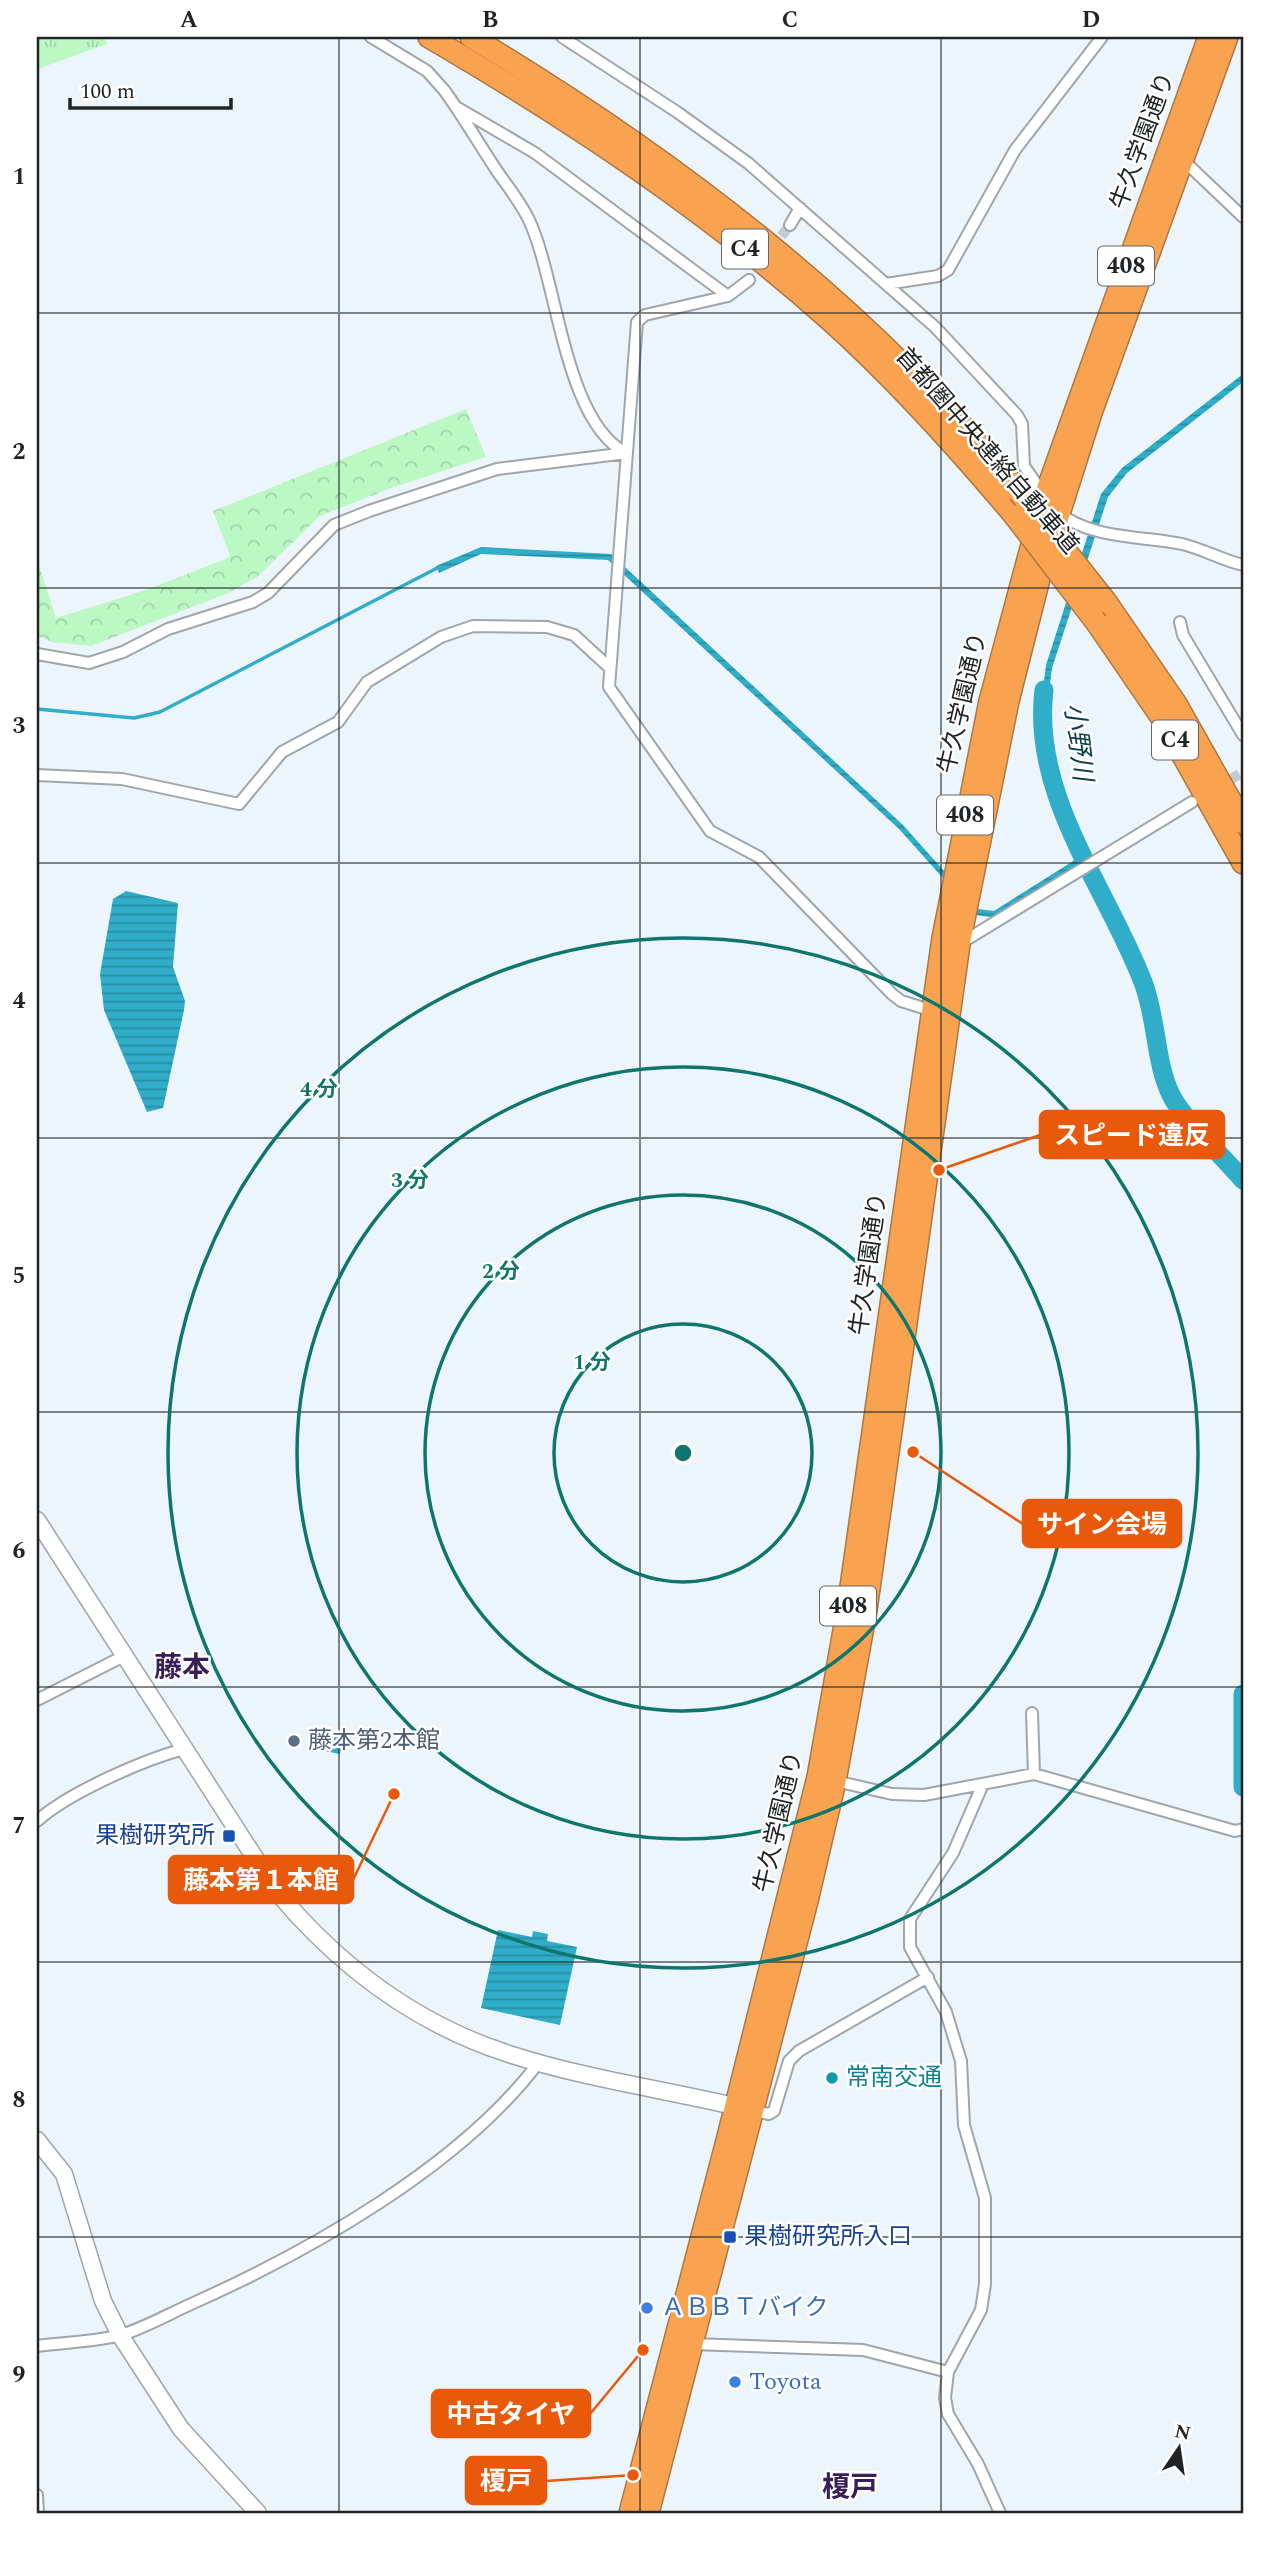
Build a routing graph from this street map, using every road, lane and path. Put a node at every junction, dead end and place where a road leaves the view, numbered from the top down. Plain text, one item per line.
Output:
1 (370, 37) edge
2 (429, 37) edge
3 (471, 37) edge
4 (562, 37) edge
5 (1102, 37) edge
6 (1209, 37) edge
7 (1227, 37) edge
8 (456, 107) junction
9 (1176, 153) junction
10 (800, 208) junction
11 (1243, 217) edge
12 (790, 225) tunnel mouth
13 (748, 280) dead end
14 (886, 284) junction
15 (727, 296) junction
16 (627, 453) junction
17 (1045, 496) junction
18 (1059, 513) junction
19 (1243, 565) edge
20 (1180, 622) dead end
21 (37, 654) edge
22 (610, 668) junction
23 (1243, 735) edge
24 (37, 775) edge
25 (1192, 802) dead end
26 (1243, 823) edge
27 (1243, 863) edge
28 (959, 944) junction
29 (940, 1012) junction
30 (37, 1520) edge
31 (124, 1656) junction
32 (37, 1700) edge
33 (1032, 1713) dead end
34 (184, 1749) junction
35 (1034, 1774) junction
36 (835, 1781) junction
37 (983, 1784) junction
38 (37, 1821) edge
39 (1239, 1830) edge
40 (928, 1977) junction
41 (539, 2062) junction
42 (744, 2109) junction
43 (37, 2140) edge
44 (120, 2335) junction
45 (693, 2344) junction
46 (37, 2346) edge
47 (948, 2372) junction
48 (37, 2494) edge
49 (38, 2513) edge
50 (258, 2513) edge
51 (630, 2513) edge
52 (649, 2513) edge
53 (1000, 2513) edge

1 - 8 street
2 - 27 highway, 首都圏中央連絡自動車道 / C4, bridge
3 - 26 highway, 首都圏中央連絡自動車道 / C4, bridge
4 - 10 street
5 - 14 street
6 - 9 highway, 牛久学園通り / 408
7 - 9 highway, 牛久学園通り / 408
8 - 15 street
8 - 16 street
9 - 11 street
9 - 17 highway, 牛久学園通り / 408
9 - 18 highway, 牛久学園通り / 408
10 - 12 street
10 - 14 street
13 - 15 street
14 - 17 street
15 - 16 street
16 - 21 street
16 - 22 street
17 - 18 street
17 - 29 highway, 牛久学園通り / 408
18 - 19 street
18 - 28 highway, 牛久学園通り / 408
20 - 23 street
22 - 24 street
22 - 29 street
25 - 28 street
28 - 29 highway, 牛久学園通り / 408
29 - 36 highway, 牛久学園通り / 408
29 - 42 highway, 牛久学園通り / 408
30 - 31 street
31 - 32 street
31 - 34 street
33 - 35 street
34 - 38 street
34 - 41 street
35 - 37 street
35 - 39 street
36 - 37 street
36 - 42 highway, 牛久学園通り / 408
37 - 40 street
40 - 42 street
40 - 47 street
41 - 42 street
41 - 44 street
42 - 45 highway, 牛久学園通り / 408
42 - 51 highway, 牛久学園通り / 408
43 - 44 street
44 - 46 street
44 - 50 street
45 - 47 street
45 - 52 highway, 牛久学園通り / 408
47 - 53 street
48 - 49 street

